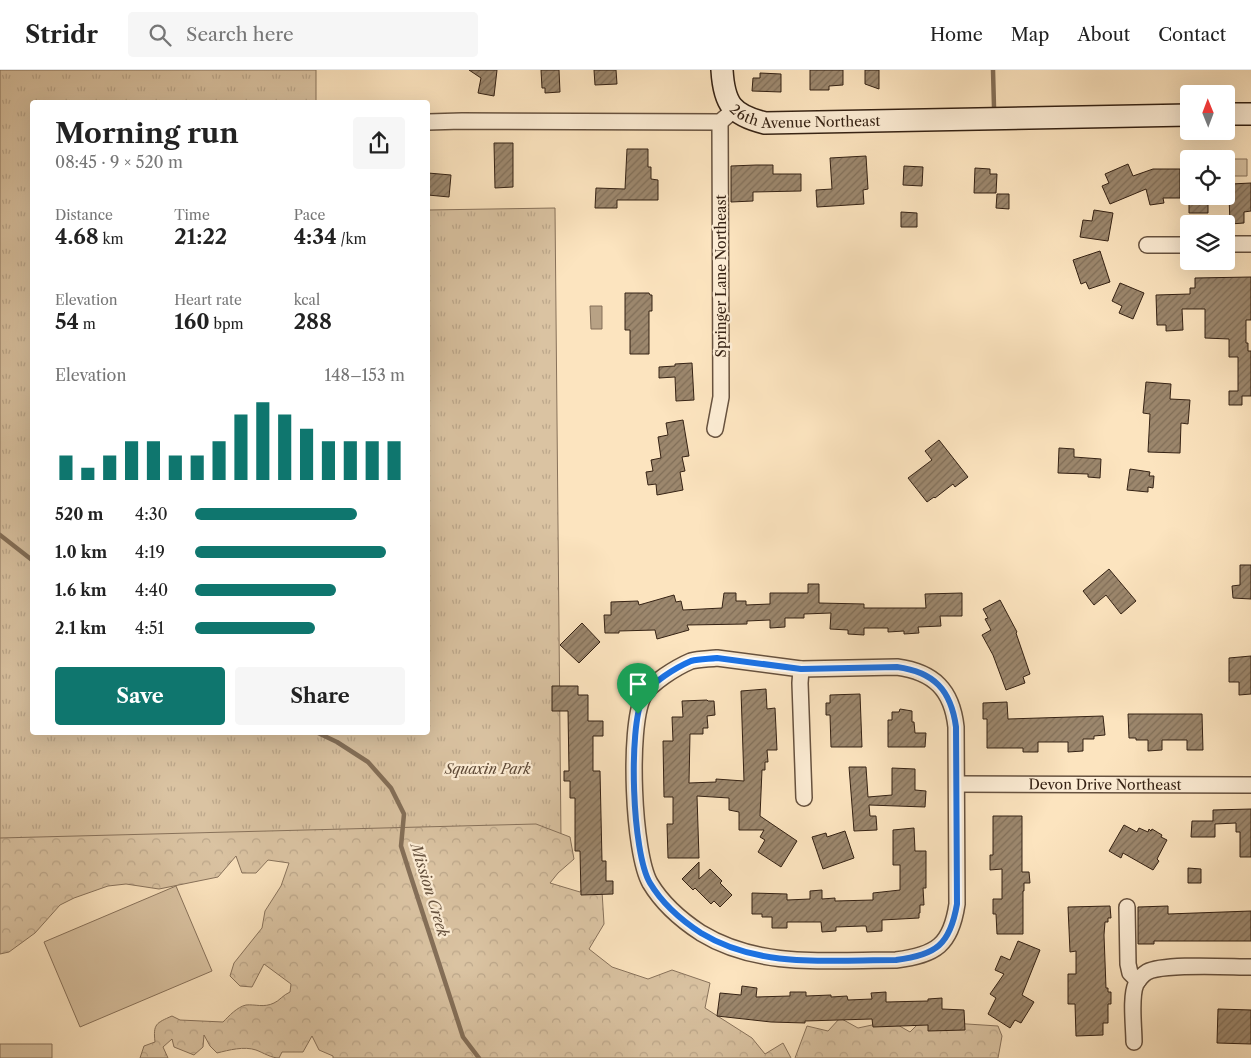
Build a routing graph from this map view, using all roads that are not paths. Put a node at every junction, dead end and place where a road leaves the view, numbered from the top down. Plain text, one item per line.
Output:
1 (722, 70) edge
2 (1235, 114) edge
3 (1251, 114) edge
4 (1180, 115) edge
5 (727, 116) junction
6 (430, 122) edge
7 (1235, 244) edge
8 (1251, 244) edge
9 (1147, 245) dead end
10 (1180, 245) edge
11 (715, 429) dead end
12 (801, 669) junction
13 (957, 784) junction
14 (1251, 785) edge
15 (804, 798) dead end
16 (1127, 907) dead end
17 (1251, 967) edge
18 (1138, 981) junction
19 (1134, 1042) dead end

1 - 5 street
2 - 3 street
4 - 5 street, 26th Avenue Northeast
5 - 6 street, 26th Avenue Northeast
5 - 11 street, Springer Lane Northeast
7 - 8 street
9 - 10 street
12 - 13 street
12 - 13 street
12 - 15 street
13 - 14 street, Devon Drive Northeast
16 - 18 street
17 - 18 street
18 - 19 street

